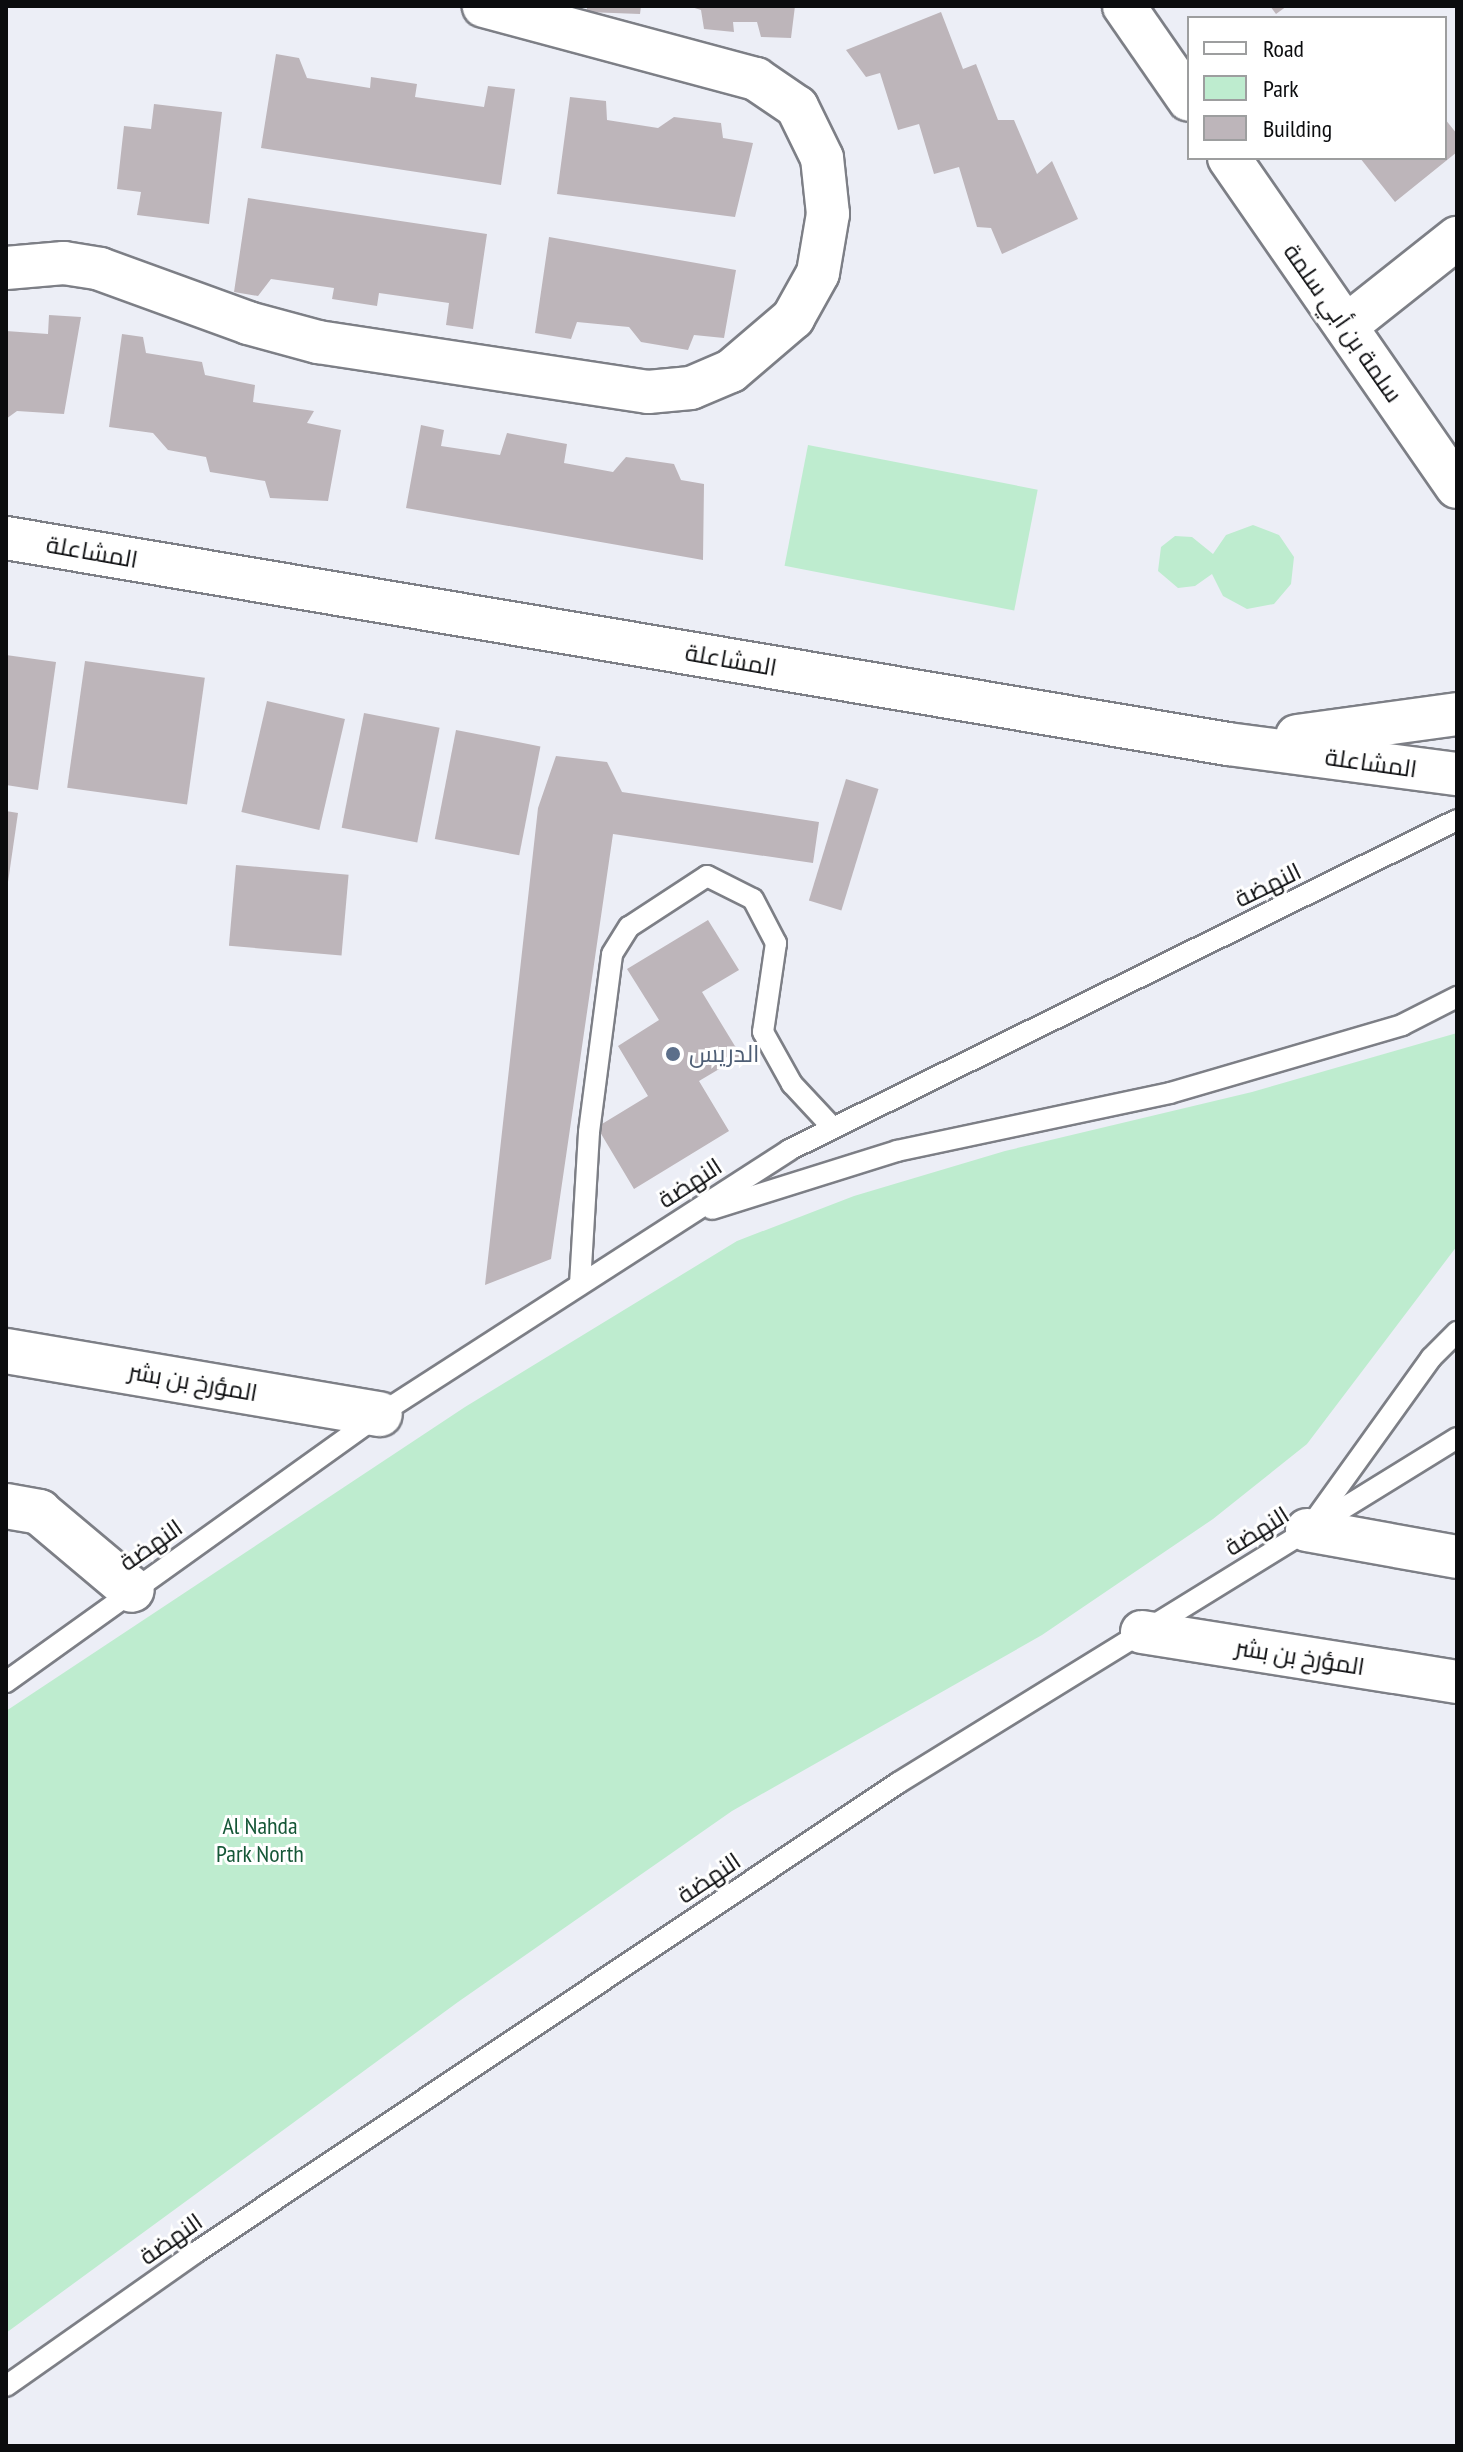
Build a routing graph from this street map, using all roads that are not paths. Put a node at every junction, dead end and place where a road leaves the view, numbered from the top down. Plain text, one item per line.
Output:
1 (484, 6) edge
2 (1124, 6) edge
3 (1187, 97) edge
4 (1230, 160) edge
5 (1457, 238) edge
6 (6, 268) edge
7 (1346, 326) junction
8 (1457, 487) edge
9 (6, 538) edge
10 (1457, 714) edge
11 (1228, 744) junction
12 (1457, 774) edge
13 (1457, 820) edge
14 (1457, 997) edge
15 (833, 1128) junction
16 (685, 1217) junction
17 (580, 1284) junction
18 (1457, 1332) edge
19 (6, 1351) edge
20 (380, 1414) junction
21 (1457, 1438) edge
22 (6, 1506) edge
23 (1307, 1530) junction
24 (1457, 1557) edge
25 (132, 1590) junction
26 (1142, 1632) junction
27 (6, 1682) edge
28 (1457, 1682) edge
29 (6, 2386) edge

1 - 6 street
2 - 3 street
4 - 7 street, سلمة بن أبي سلمة
5 - 7 street
7 - 8 street, سلمة بن أبي سلمة
9 - 11 street, المشاعلة
10 - 11 street
11 - 12 street, المشاعلة
13 - 15 lane, النهضة
14 - 16 lane
15 - 16 lane, النهضة
15 - 17 lane
16 - 17 lane, النهضة
17 - 20 lane, النهضة
18 - 23 lane
19 - 20 street, المؤرخ بن بشر
20 - 25 lane, النهضة
21 - 23 lane, النهضة
22 - 25 street
23 - 24 street
23 - 26 lane, النهضة
25 - 27 lane, النهضة
26 - 28 street, المؤرخ بن بشر
26 - 29 lane, النهضة

